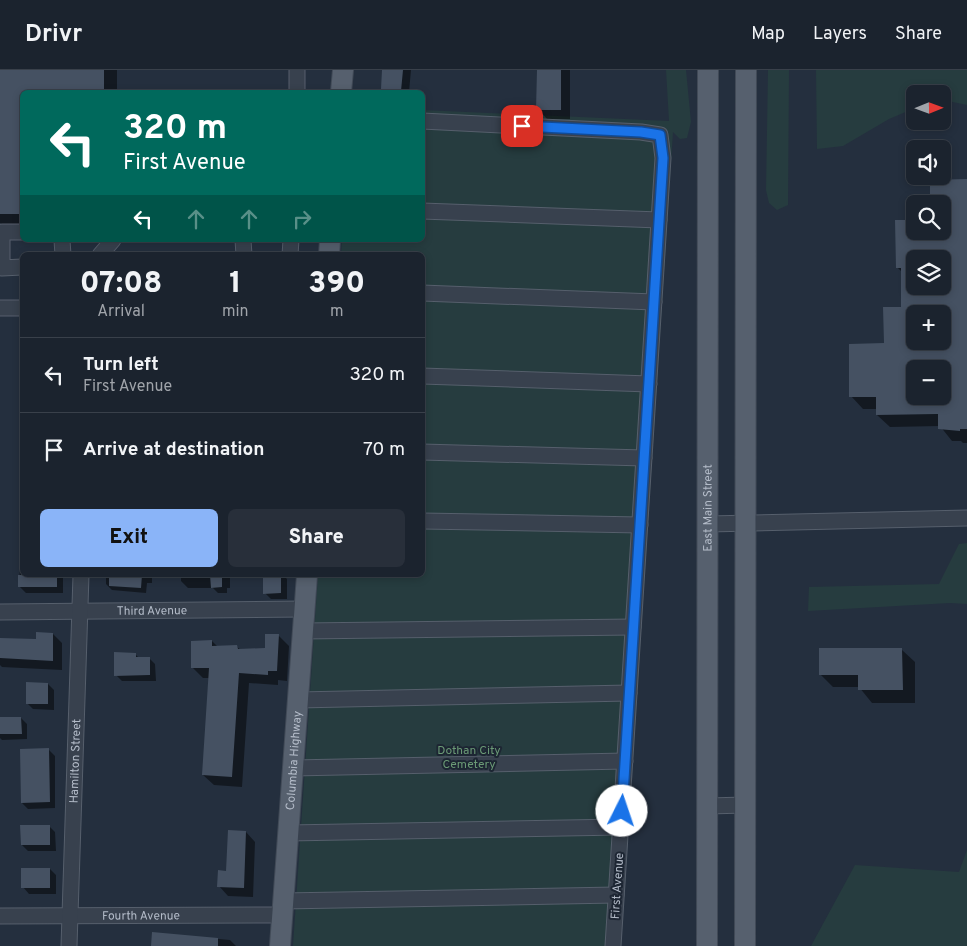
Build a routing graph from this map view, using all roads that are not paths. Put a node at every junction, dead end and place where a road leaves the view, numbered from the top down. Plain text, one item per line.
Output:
1 (298, 70) edge
2 (343, 70) edge
3 (708, 70) edge
4 (746, 70) edge
5 (297, 90) edge
6 (341, 90) edge
7 (425, 121) edge
8 (425, 210) edge
9 (659, 220) junction
10 (20, 232) edge
11 (111, 242) edge
12 (103, 252) edge
13 (20, 267) edge
14 (425, 293) edge
15 (654, 302) junction
16 (0, 308) edge
17 (20, 308) edge
18 (425, 376) edge
19 (649, 384) junction
20 (425, 452) edge
21 (644, 458) junction
22 (967, 518) edge
23 (425, 521) edge
24 (745, 523) junction
25 (708, 524) junction
26 (640, 525) junction
27 (81, 577) edge
28 (307, 577) edge
29 (304, 609) junction
30 (80, 611) junction
31 (0, 612) edge
32 (633, 627) junction
33 (303, 631) junction
34 (629, 693) junction
35 (298, 700) junction
36 (625, 761) junction
37 (293, 768) junction
38 (745, 805) junction
39 (708, 806) junction
40 (621, 828) junction
41 (288, 833) junction
42 (616, 895) junction
43 (283, 908) junction
44 (70, 914) junction
45 (0, 916) edge
46 (69, 946) edge
47 (280, 946) edge
48 (613, 946) edge
49 (707, 946) edge
50 (744, 946) edge

1 - 5 street
2 - 6 main road
3 - 25 main road, East Main Street
4 - 24 main road
7 - 9 street, First Avenue
8 - 9 street
9 - 15 street, First Avenue
10 - 13 street
11 - 12 street
14 - 15 street
15 - 19 street, First Avenue
16 - 17 street
18 - 19 street
19 - 21 street, First Avenue
20 - 21 street
21 - 26 street, First Avenue
22 - 24 street
23 - 26 street
24 - 25 street
24 - 38 main road
25 - 39 main road, East Main Street
26 - 32 street, First Avenue
27 - 30 street, Hamilton Street
28 - 29 main road, Columbia Highway
29 - 30 street, Third Avenue
29 - 33 main road, Columbia Highway
30 - 31 street, Third Avenue
30 - 44 street, Hamilton Street
32 - 33 street
32 - 34 street, First Avenue
33 - 35 main road, Columbia Highway
34 - 35 street
34 - 36 street, First Avenue
35 - 37 main road, Columbia Highway
36 - 37 street
36 - 40 street, First Avenue
37 - 41 main road, Columbia Highway
38 - 39 street
38 - 50 main road
39 - 49 main road, East Main Street
40 - 41 street
40 - 42 street, First Avenue
41 - 43 main road, Columbia Highway
42 - 43 street, Fourth Avenue
42 - 48 street, First Avenue
43 - 44 street, Fourth Avenue
43 - 47 main road, Columbia Highway
44 - 45 street, Fourth Avenue
44 - 46 street, Hamilton Street

